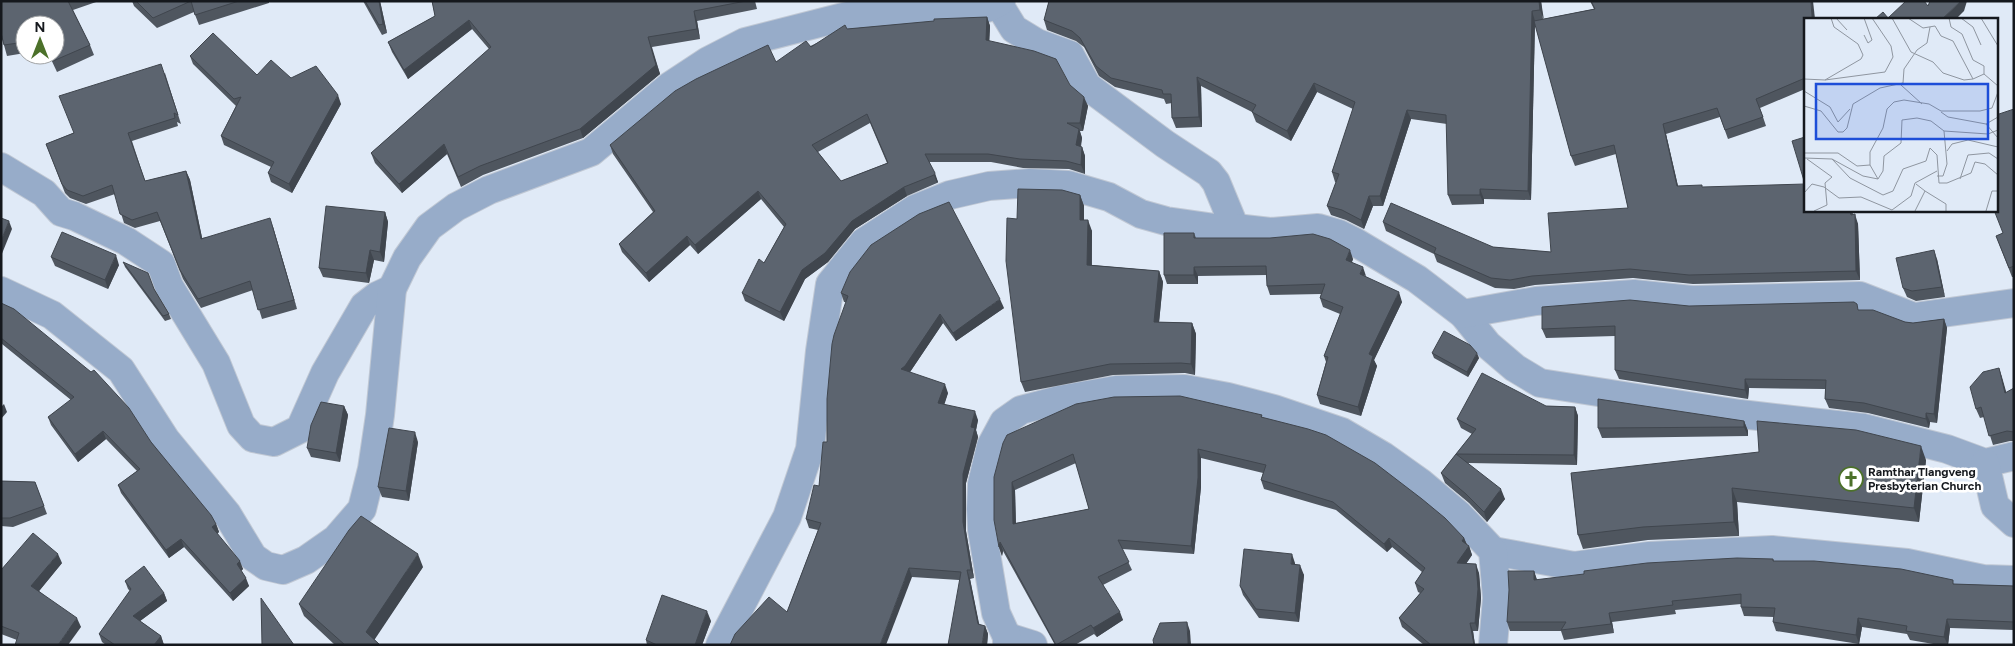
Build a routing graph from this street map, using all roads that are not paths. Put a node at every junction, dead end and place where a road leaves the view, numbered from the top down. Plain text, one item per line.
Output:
1 (999, 2) edge
2 (1, 167) edge
3 (1235, 228) junction
4 (392, 289) junction
5 (1, 291) edge
6 (2014, 303) edge
7 (1463, 314) junction
8 (2014, 456) edge
9 (1985, 463) junction
10 (2014, 524) edge
11 (1493, 551) junction
12 (2014, 580) edge
13 (1016, 642) edge
14 (720, 645) edge
15 (1493, 645) edge

1 - 3 street
1 - 4 street
2 - 4 street
3 - 7 street
3 - 14 street
4 - 5 street
6 - 7 street
7 - 9 street
8 - 9 street
9 - 10 street
11 - 12 street
11 - 13 street
11 - 15 street

